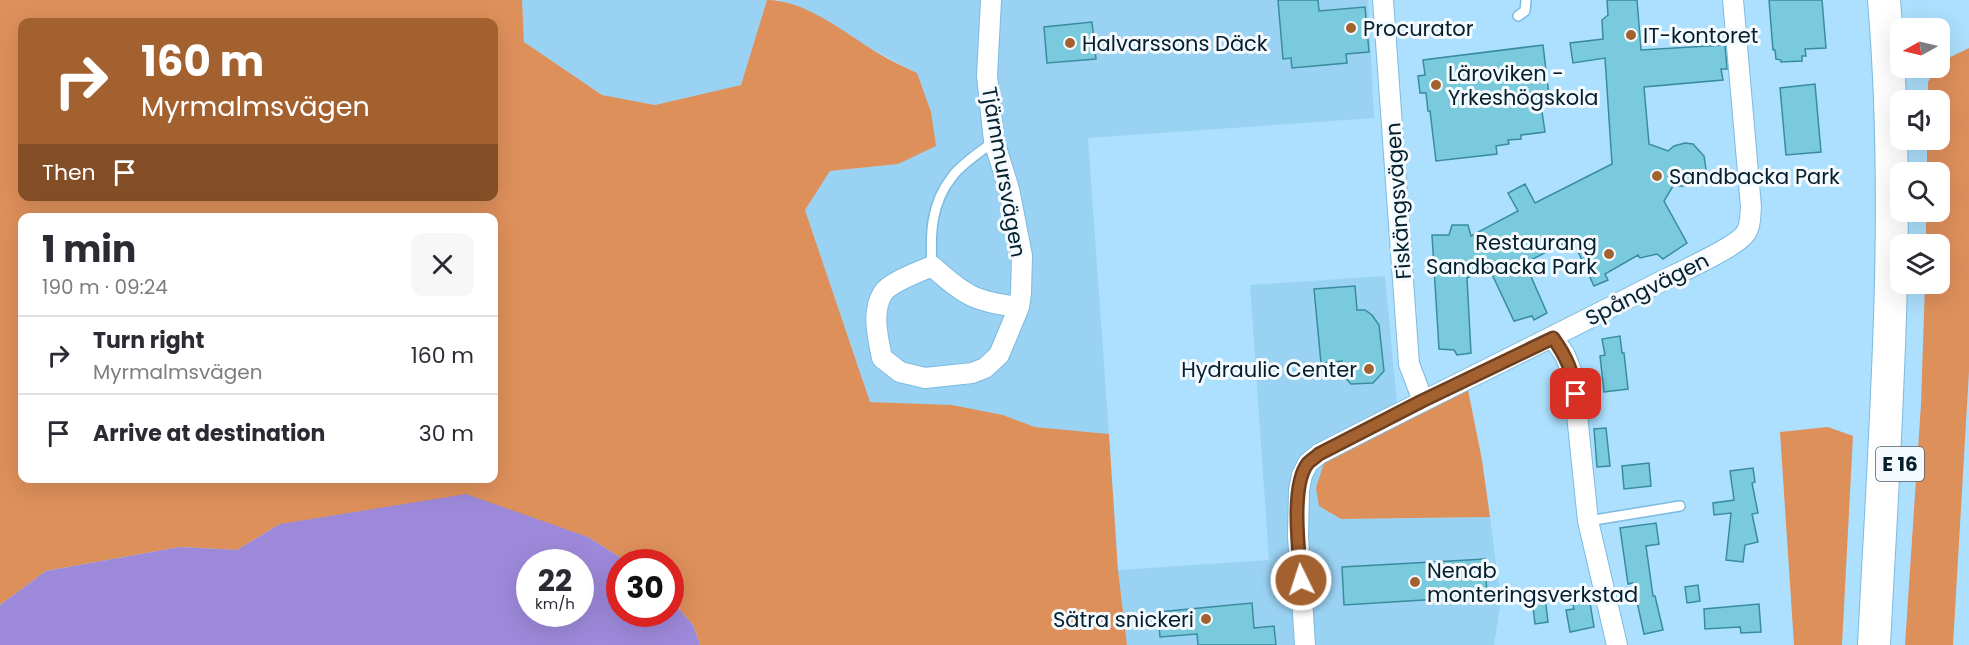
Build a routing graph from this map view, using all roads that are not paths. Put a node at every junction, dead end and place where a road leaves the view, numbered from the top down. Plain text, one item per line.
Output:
1 (991, 0) edge
2 (1383, 0) edge
3 (1526, 0) edge
4 (1733, 0) edge
5 (1884, 0) edge
6 (1900, 0) edge
7 (1518, 16) dead end
8 (1901, 18) edge
9 (994, 141) junction
10 (932, 266) junction
11 (1906, 294) edge
12 (1019, 307) junction
13 (1553, 338) junction
14 (1422, 401) junction
15 (1680, 506) dead end
16 (1588, 521) junction
17 (1305, 645) edge
18 (1617, 645) edge
19 (1874, 645) edge
20 (1891, 645) edge

1 - 9 street, Tjärnmursvägen
2 - 14 street, Fiskängsvägen
3 - 7 lane
4 - 13 street, Spångvägen
5 - 19 highway, E 16
6 - 8 highway
9 - 10 lane
9 - 12 street, Tjärnmursvägen
10 - 12 street
10 - 12 street, Tjärnmursvägen
11 - 20 highway, E 16
13 - 14 street, Spångvägen
13 - 16 street
14 - 17 street, Spångvägen
15 - 16 lane
16 - 18 street

